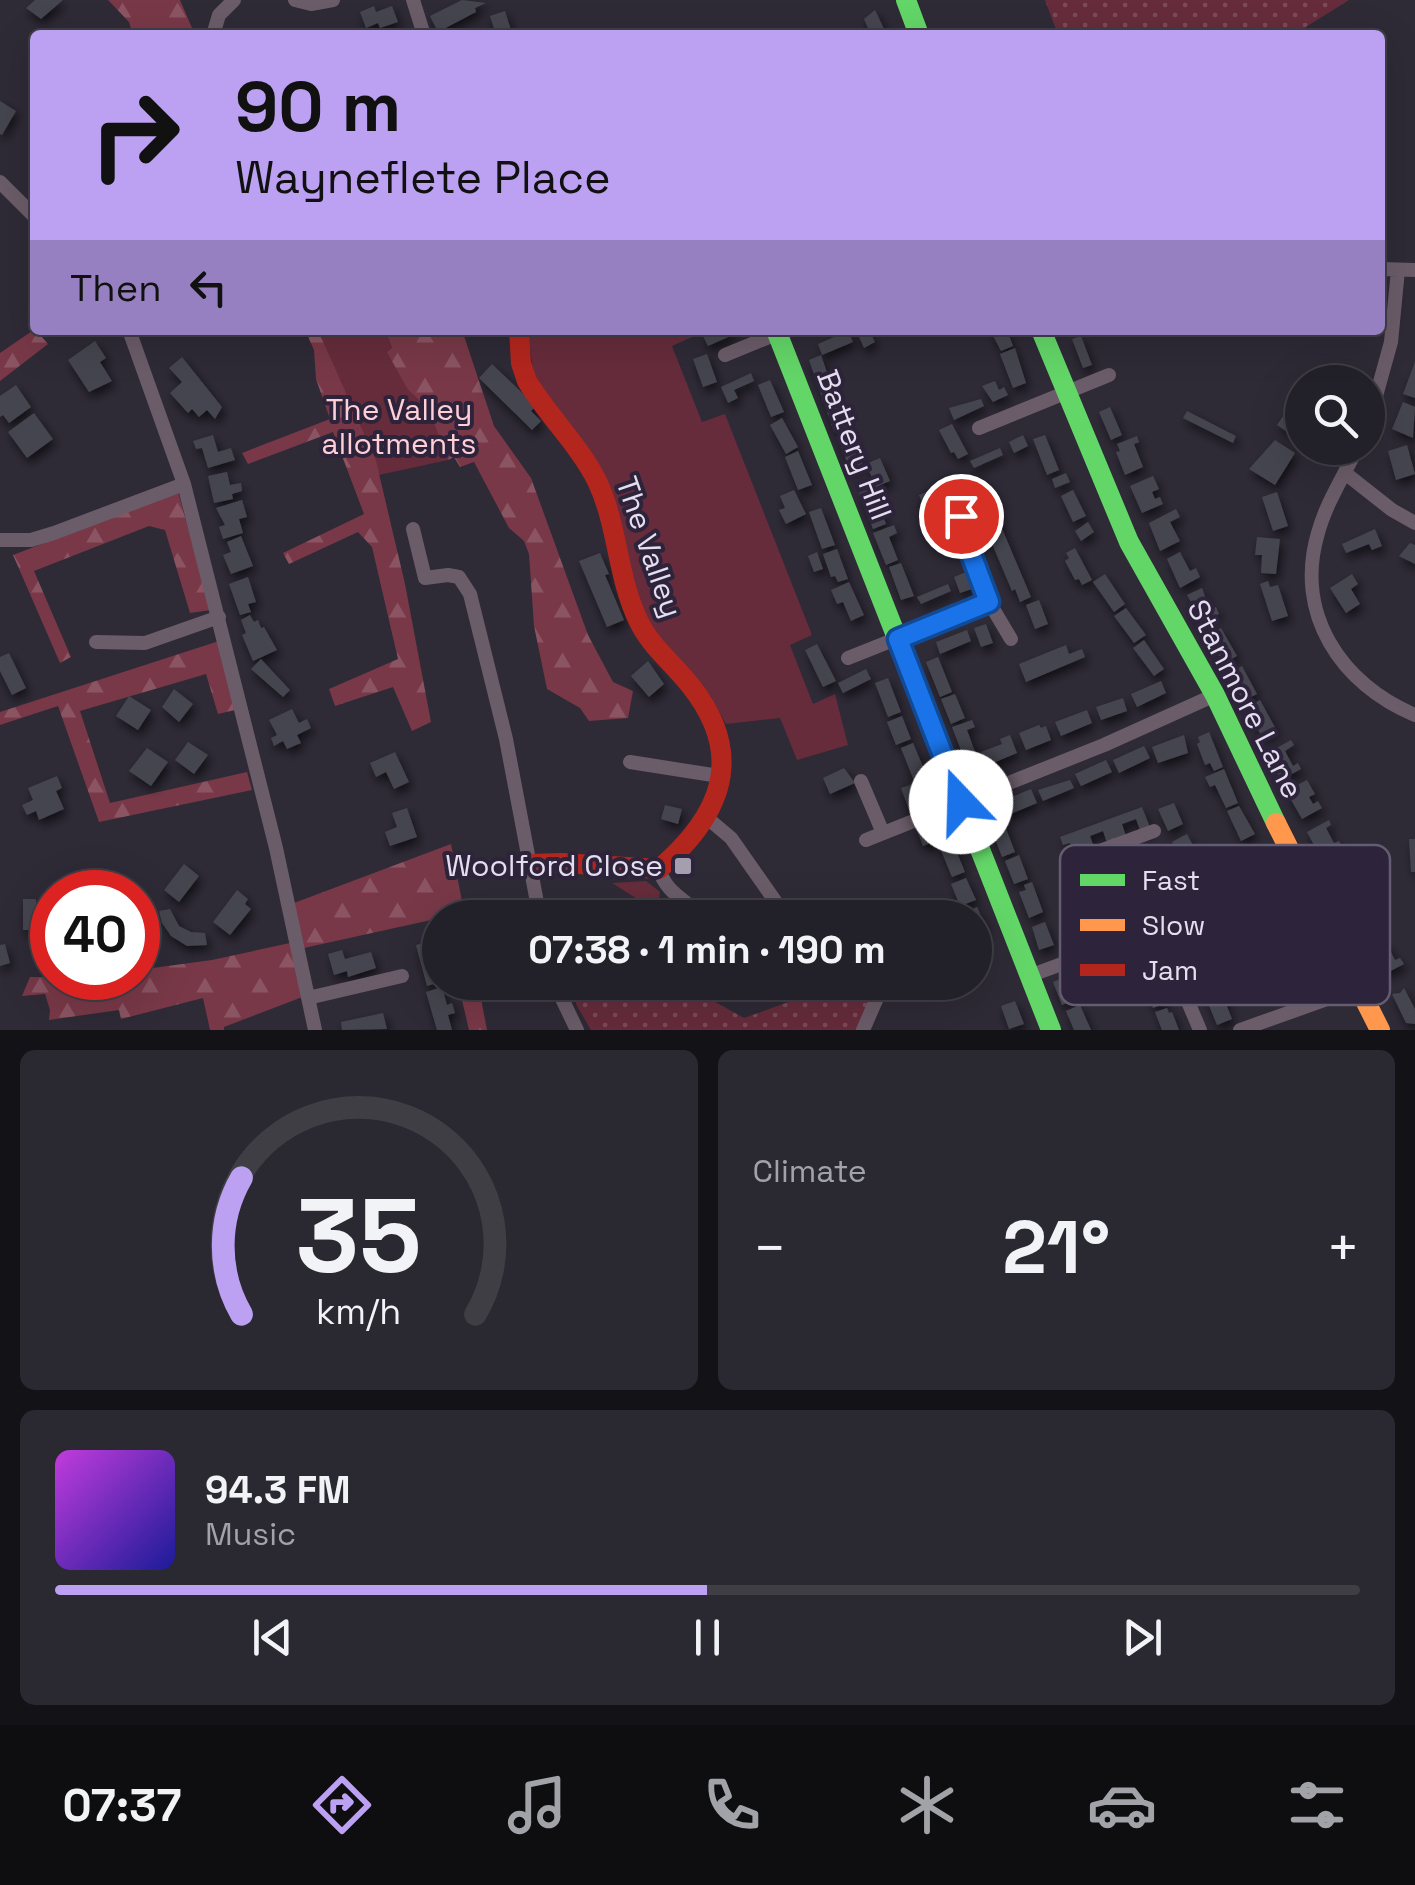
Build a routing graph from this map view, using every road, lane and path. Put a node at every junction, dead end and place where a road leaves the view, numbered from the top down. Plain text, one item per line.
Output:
1 (234, 0) edge
2 (294, 0) edge
3 (332, 0) edge
4 (431, 0) edge
5 (906, 0) edge
6 (413, 4) edge
7 (213, 30) edge
8 (422, 30) edge
9 (918, 30) edge
10 (0, 182) edge
11 (30, 212) edge
12 (1385, 269) edge
13 (1398, 270) junction
14 (1415, 270) edge
15 (131, 335) edge
16 (519, 335) edge
17 (771, 335) edge
18 (782, 335) edge
19 (1043, 335) edge
20 (725, 355) dead end
21 (1385, 365) edge
22 (1109, 375) dead end
23 (1066, 392) junction
24 (979, 428) dead end
25 (1350, 465) edge
26 (1346, 473) junction
27 (184, 484) junction
28 (961, 516) dead end
29 (1415, 522) edge
30 (413, 529) dead end
31 (0, 540) edge
32 (989, 602) junction
33 (219, 617) junction
34 (898, 639) junction
35 (1011, 640) dead end
36 (96, 642) dead end
37 (848, 658) dead end
38 (1215, 695) junction
39 (1415, 715) edge
40 (630, 762) dead end
41 (718, 776) junction
42 (861, 780) dead end
43 (961, 802) junction
44 (706, 817) junction
45 (1154, 832) dead end
46 (883, 833) junction
47 (866, 840) dead end
48 (1115, 845) edge
49 (1286, 845) edge
50 (528, 864) junction
51 (659, 869) junction
52 (536, 900) edge
53 (685, 900) edge
54 (774, 900) edge
55 (1060, 965) edge
56 (402, 976) dead end
57 (1029, 976) junction
58 (308, 998) junction
59 (563, 1000) edge
60 (876, 1000) edge
61 (1189, 1005) edge
62 (1310, 1005) edge
63 (1367, 1005) edge
64 (315, 1030) edge
65 (577, 1030) edge
66 (863, 1030) edge
67 (1051, 1030) edge
68 (1200, 1030) edge
69 (1240, 1030) edge
70 (1380, 1030) edge

1 - 7 street
2 - 3 street
4 - 6 street
5 - 9 street
6 - 8 street
10 - 11 street
12 - 13 street
13 - 14 street
13 - 21 street
15 - 27 street
16 - 41 street, The Valley
17 - 20 street
18 - 34 street, Battery Hill
19 - 23 street, Stanmore Lane
22 - 23 street
23 - 24 street
23 - 38 street, Stanmore Lane
25 - 26 street
26 - 29 street
26 - 39 street
27 - 31 street
27 - 33 street
28 - 32 street
30 - 50 street
32 - 34 street
32 - 35 street
33 - 36 street
33 - 58 street
34 - 37 street
34 - 43 street, Battery Hill
38 - 43 street
38 - 49 street, Stanmore Lane
40 - 41 street
41 - 44 street, The Valley
42 - 46 street
43 - 46 street
43 - 57 street, Battery Hill
44 - 51 street, The Valley
44 - 54 street
45 - 48 street
46 - 47 street
50 - 51 street
50 - 52 street
51 - 53 street
55 - 57 street
56 - 58 street
57 - 67 street, Battery Hill
58 - 64 street
59 - 65 street
60 - 66 street
61 - 68 street
62 - 69 street
63 - 70 street, Stanmore Lane

